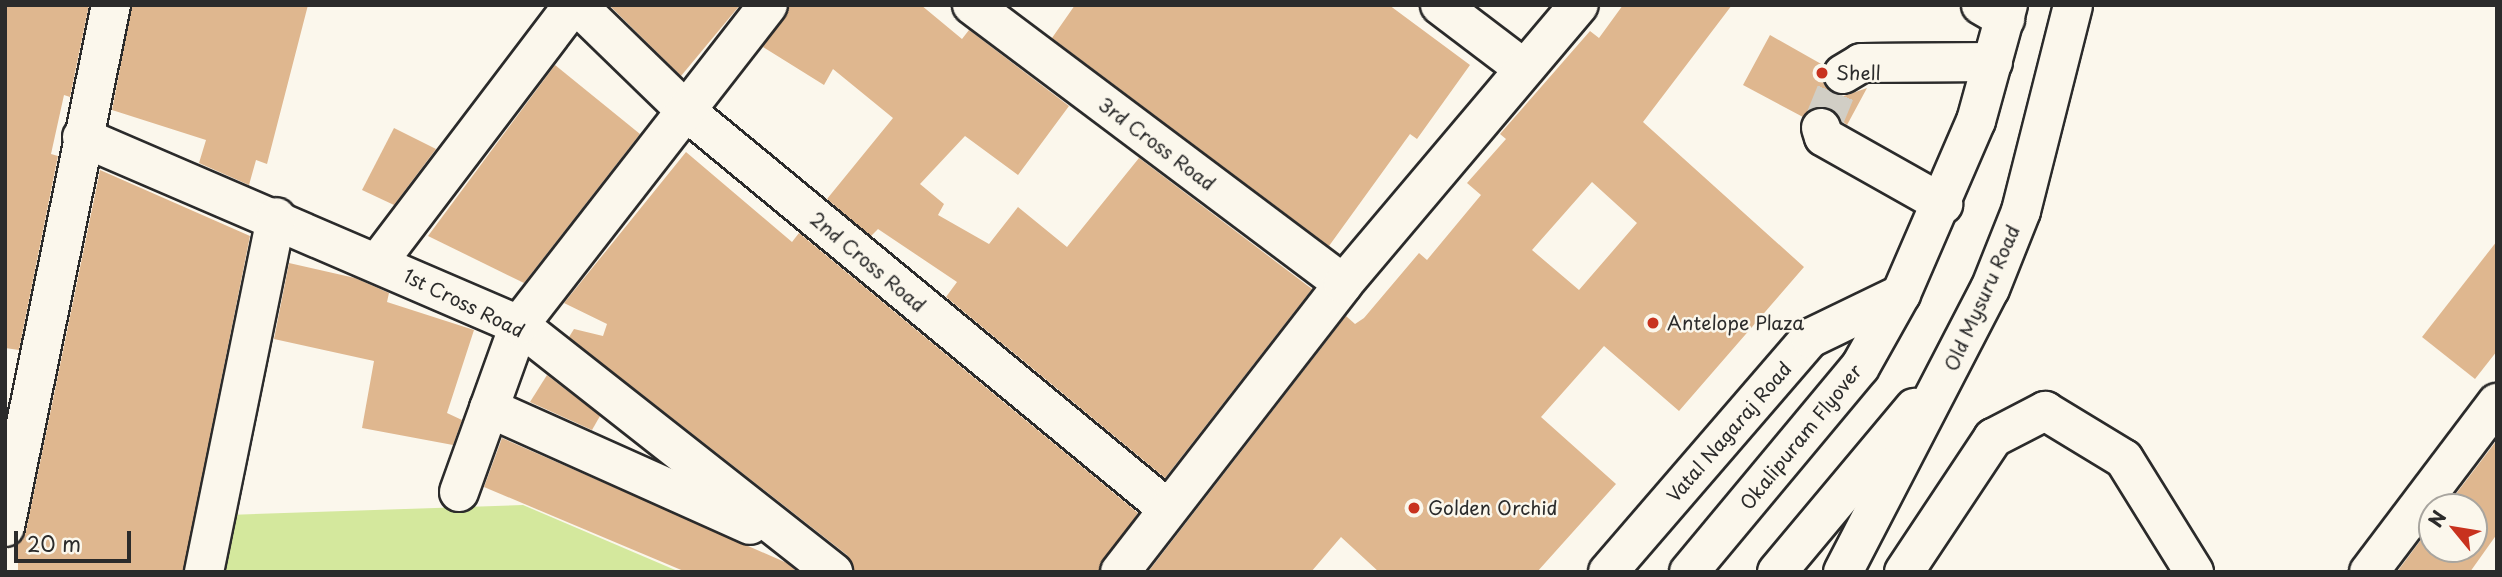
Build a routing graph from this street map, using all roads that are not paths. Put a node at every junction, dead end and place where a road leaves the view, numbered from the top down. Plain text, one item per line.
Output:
1 (111, 5) edge
2 (575, 5) edge
3 (768, 5) edge
4 (972, 5) edge
5 (1440, 5) edge
6 (1579, 5) edge
7 (2073, 5) edge
8 (1998, 10) edge
9 (1993, 62) junction
10 (1523, 68) junction
11 (1843, 74) dead end
12 (686, 111) junction
13 (1821, 128) dead end
14 (82, 136) junction
15 (1943, 204) junction
16 (276, 217) junction
17 (378, 262) junction
18 (1342, 284) junction
19 (1901, 294) junction
20 (519, 325) junction
21 (1958, 356) junction
22 (2497, 403) edge
23 (489, 408) junction
24 (459, 492) dead end
25 (1168, 509) junction
26 (5, 527) edge
27 (819, 561) edge
28 (204, 572) edge
29 (1120, 572) edge
30 (1608, 572) edge
31 (1689, 572) edge
32 (1777, 572) edge
33 (1843, 572) edge
34 (1904, 572) edge
35 (2194, 572) edge
36 (2369, 572) edge

1 - 14 street
2 - 12 street, 2nd Cross Road
2 - 17 street
3 - 12 street
4 - 18 street, 3rd Cross Road
5 - 10 street
6 - 10 street
7 - 21 street, Old Mysuru Road
8 - 9 street
9 - 11 street
9 - 15 street
10 - 18 street
12 - 20 street
12 - 25 street, 2nd Cross Road
13 - 15 street
14 - 16 street, 1st Cross Road
14 - 26 street
15 - 19 street
16 - 17 street, 1st Cross Road
16 - 28 street
17 - 20 street, 1st Cross Road
18 - 25 street
19 - 30 street, Vatal Nagaraj Road
19 - 31 street, Okalipuram Flyover
20 - 23 street
20 - 27 street, 1st Cross Road
21 - 32 street
21 - 33 street, Old Mysuru Road
22 - 36 street
23 - 24 street
23 - 27 street
25 - 29 street
34 - 35 street

